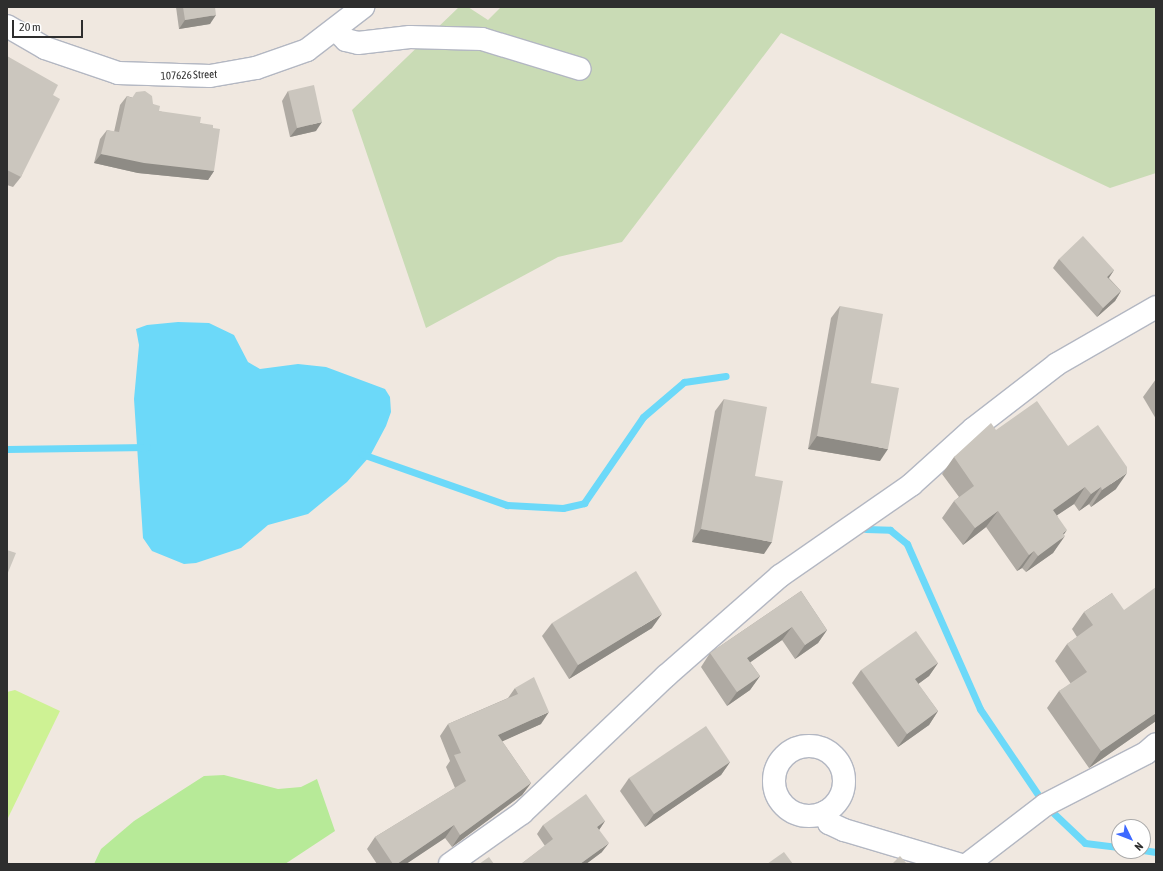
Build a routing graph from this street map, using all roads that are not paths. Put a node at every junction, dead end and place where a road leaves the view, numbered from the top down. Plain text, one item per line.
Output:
1 (363, 7) edge
2 (7, 26) edge
3 (336, 30) junction
4 (580, 69) dead end
5 (1156, 306) edge
6 (1156, 744) edge
7 (825, 812) dead end
8 (450, 864) edge
9 (958, 864) edge
10 (968, 864) edge

1 - 3 street, 107626 Street
2 - 3 street, 107626 Street
3 - 4 street
5 - 8 street
6 - 10 street
7 - 9 street

